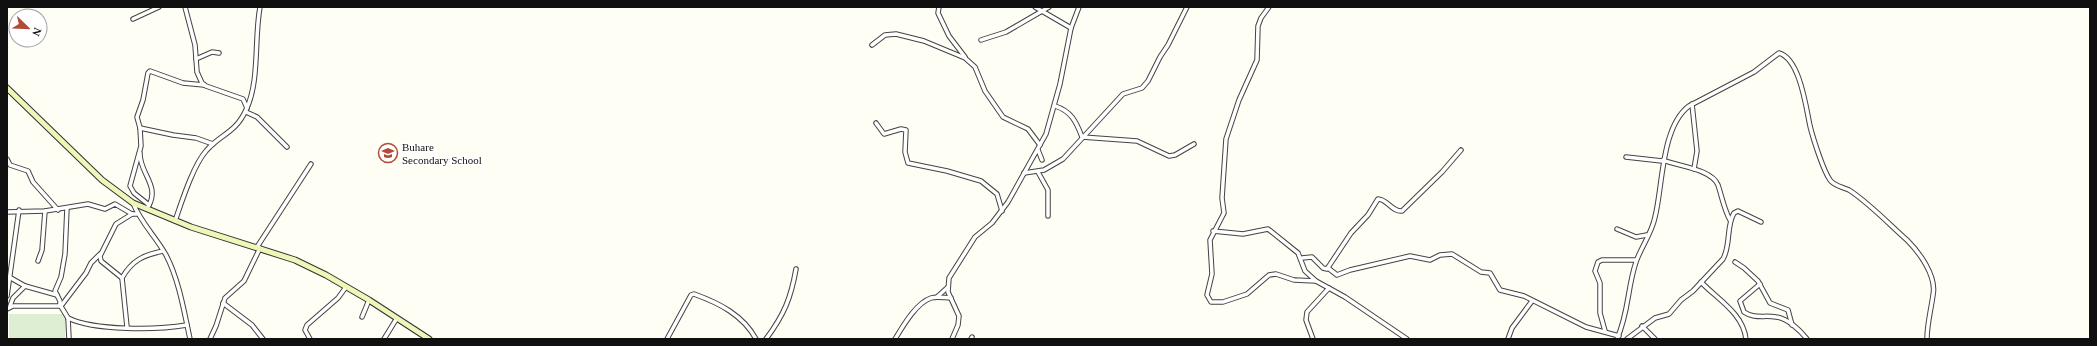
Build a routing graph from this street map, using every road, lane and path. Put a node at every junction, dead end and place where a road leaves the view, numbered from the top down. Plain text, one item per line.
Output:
1 (159, 7) edge
2 (185, 7) edge
3 (260, 7) edge
4 (939, 7) edge
5 (1035, 7) edge
6 (1049, 7) edge
7 (1079, 7) edge
8 (1187, 7) edge
9 (1269, 7) edge
10 (1043, 11) junction
11 (133, 19) dead end
12 (1071, 28) junction
13 (981, 40) dead end
14 (872, 44) dead end
15 (219, 53) dead end
16 (966, 58) junction
17 (196, 59) junction
18 (204, 85) junction
19 (7, 88) edge
20 (1692, 104) junction
21 (1054, 106) junction
22 (246, 110) junction
23 (876, 123) dead end
24 (140, 128) junction
25 (1082, 136) junction
26 (213, 144) junction
27 (1194, 144) dead end
28 (1040, 145) junction
29 (141, 146) junction
30 (287, 147) dead end
31 (1038, 150) junction
32 (1460, 150) dead end
33 (1626, 157) dead end
34 (7, 159) edge
35 (1042, 160) dead end
36 (1663, 161) junction
37 (311, 164) dead end
38 (1694, 169) junction
39 (1038, 172) junction
40 (1024, 173) junction
41 (133, 203) junction
42 (148, 207) junction
43 (67, 208) junction
44 (18, 210) junction
45 (58, 210) junction
46 (45, 211) junction
47 (1002, 211) junction
48 (7, 212) edge
49 (132, 214) junction
50 (138, 214) junction
51 (1048, 216) dead end
52 (1730, 220) junction
53 (175, 221) junction
54 (1761, 222) dead end
55 (1617, 229) dead end
56 (1213, 231) junction
57 (1647, 235) junction
58 (259, 248) junction
59 (163, 251) junction
60 (101, 253) junction
61 (1302, 258) junction
62 (1636, 260) junction
63 (38, 261) dead end
64 (1735, 262) dead end
65 (1328, 268) junction
66 (796, 269) dead end
67 (9, 277) junction
68 (122, 278) junction
69 (1316, 281) junction
70 (1701, 282) junction
71 (1760, 284) junction
72 (26, 286) junction
73 (346, 287) junction
74 (948, 287) junction
75 (1329, 288) junction
76 (7, 296) edge
77 (57, 296) junction
78 (936, 298) junction
79 (951, 298) junction
80 (370, 300) junction
81 (1532, 301) junction
82 (224, 303) junction
83 (10, 306) junction
84 (61, 306) junction
85 (7, 310) edge
86 (398, 317) junction
87 (68, 318) junction
88 (362, 318) dead end
89 (1792, 324) junction
90 (187, 325) junction
91 (1642, 326) junction
92 (127, 327) junction
93 (1605, 331) junction
94 (1618, 337) edge
95 (69, 339) edge
96 (190, 339) edge
97 (210, 339) edge
98 (263, 339) edge
99 (310, 339) edge
100 (384, 339) edge
101 (429, 339) edge
102 (668, 339) edge
103 (756, 339) edge
104 (766, 339) edge
105 (896, 339) edge
106 (952, 339) edge
107 (1313, 339) edge
108 (1407, 339) edge
109 (1508, 339) edge
110 (1627, 339) edge
111 (1655, 339) edge
112 (1746, 339) edge
113 (1807, 339) edge
114 (1927, 339) edge

1 - 11 street
2 - 17 street
3 - 22 street
4 - 16 street
5 - 10 street
6 - 10 street
7 - 12 street
8 - 25 street
9 - 56 street
10 - 12 street
10 - 13 street
12 - 21 street
14 - 16 street
15 - 17 street
16 - 28 street
17 - 18 street
18 - 22 street
18 - 24 street
19 - 41 main road
20 - 36 street
20 - 38 street
20 - 114 street
21 - 25 street
21 - 28 street
22 - 26 street
22 - 30 street
23 - 47 street
24 - 26 street
24 - 29 street
25 - 27 street
25 - 39 street
26 - 53 street
28 - 31 street
29 - 42 street
29 - 42 street
31 - 35 street
31 - 40 street
32 - 65 street
33 - 36 street
34 - 45 street
36 - 38 street
36 - 57 street
37 - 58 street
38 - 52 street
39 - 40 street
39 - 51 street
40 - 47 street
41 - 42 main road
41 - 50 street
42 - 53 main road
43 - 45 street
43 - 49 street
43 - 77 street
44 - 46 street
44 - 48 street
44 - 67 street
45 - 46 street
46 - 63 street
47 - 74 street
49 - 50 street
49 - 60 street
50 - 59 street
52 - 54 street
52 - 70 street
53 - 58 main road
55 - 57 street
56 - 61 street
56 - 69 street
57 - 62 street
58 - 73 main road
58 - 82 street
59 - 68 street
59 - 90 street
60 - 68 street
60 - 84 street
61 - 65 street
61 - 69 street
62 - 93 street
62 - 94 street
64 - 71 street
65 - 81 street
66 - 104 street
67 - 72 street
67 - 76 street
68 - 92 street
69 - 75 street
70 - 91 street
70 - 112 street
71 - 89 street
71 - 89 street
72 - 77 street
72 - 83 street
73 - 80 main road
73 - 99 street
74 - 78 street
74 - 79 street
75 - 107 street
75 - 108 street
77 - 84 street
78 - 79 street
78 - 105 street
79 - 106 street
80 - 86 main road
80 - 88 street
81 - 93 street
81 - 109 street
82 - 97 street
82 - 98 street
83 - 84 street
83 - 85 street
84 - 87 street
86 - 100 street
86 - 101 main road
87 - 92 street
87 - 95 street
89 - 113 street
90 - 92 street
90 - 96 street
91 - 110 street
91 - 111 street
93 - 94 street
102 - 103 street

